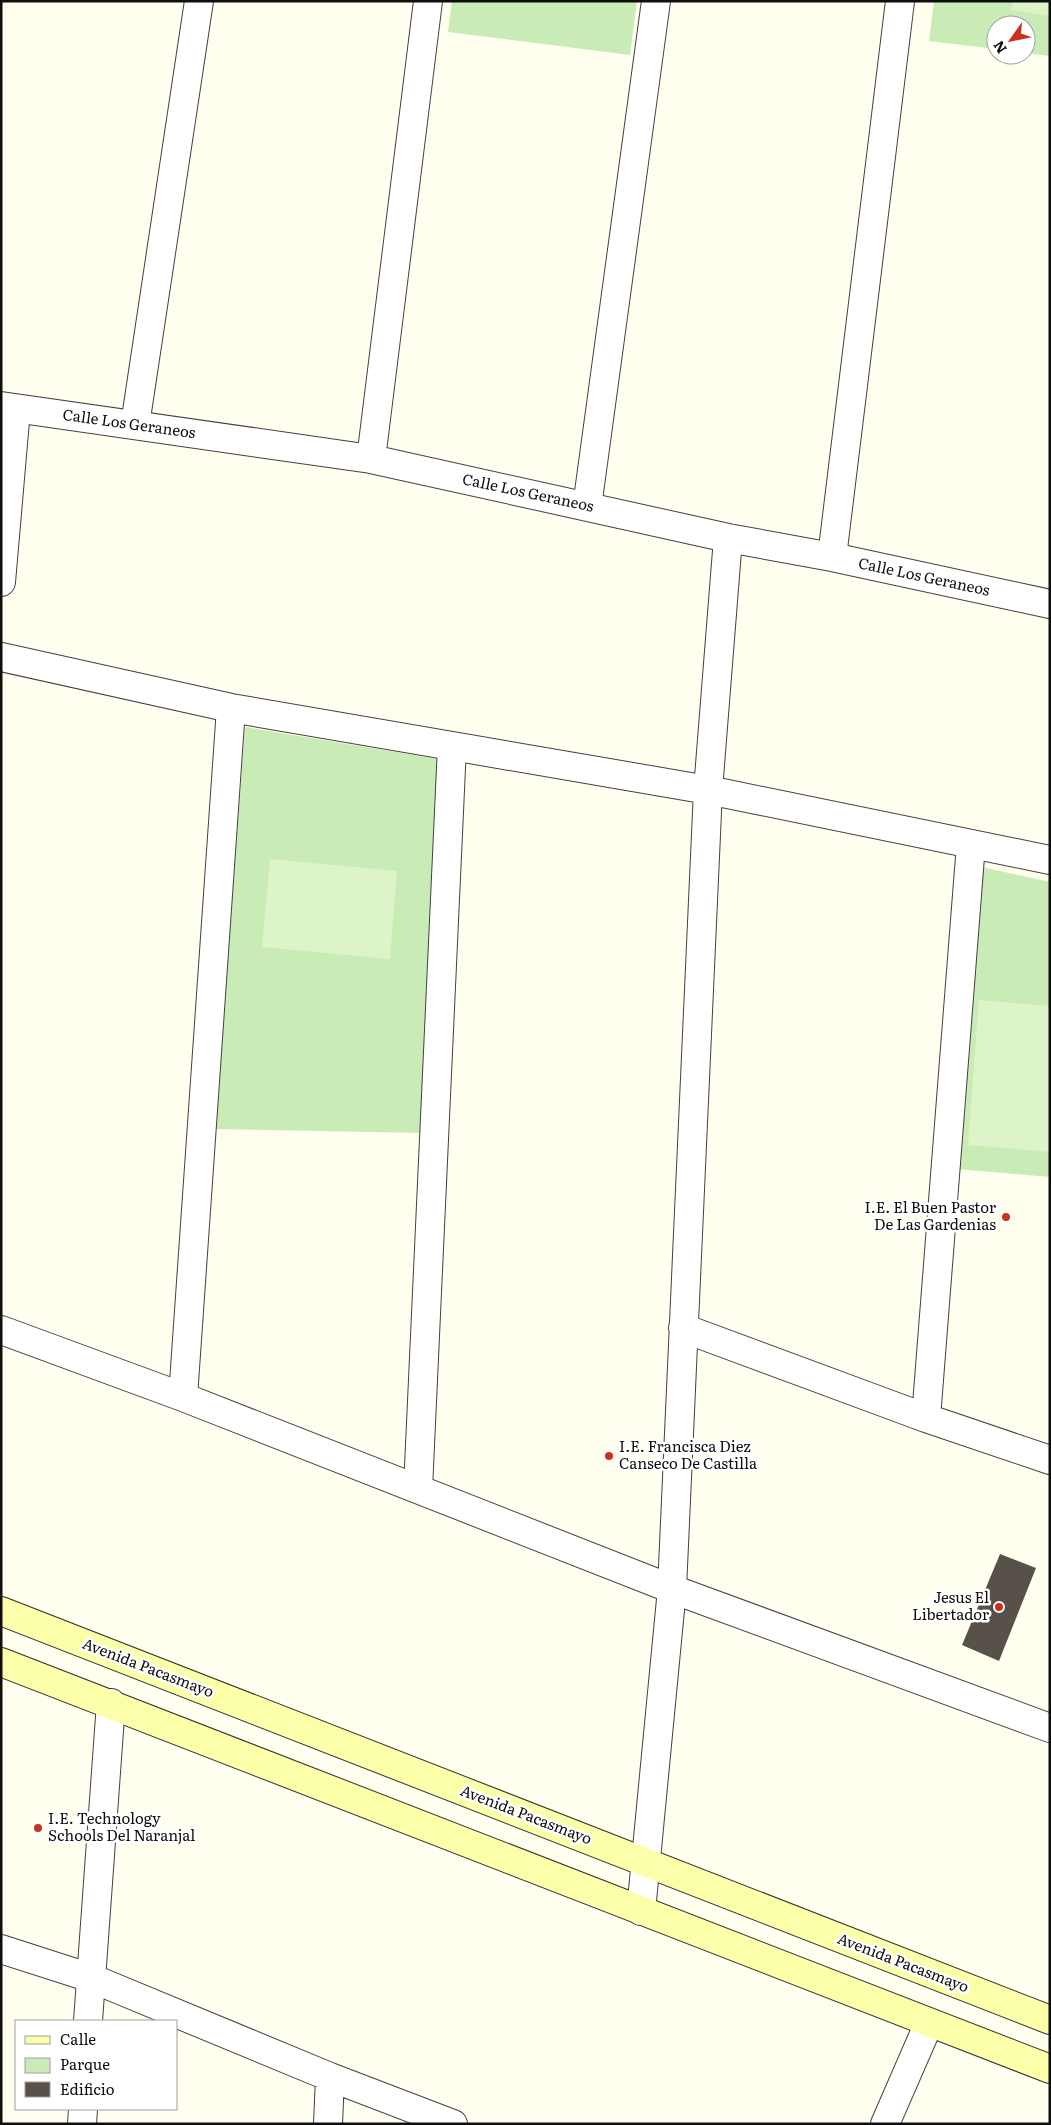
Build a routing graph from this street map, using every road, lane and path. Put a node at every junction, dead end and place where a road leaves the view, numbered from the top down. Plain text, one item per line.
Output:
1 (199, 1) edge
2 (428, 1) edge
3 (656, 1) edge
4 (900, 1) edge
5 (8, 407) edge
6 (135, 425) junction
7 (371, 459) junction
8 (588, 507) junction
9 (728, 538) junction
10 (832, 557) junction
11 (1, 582) edge
12 (1050, 604) edge
13 (1, 657) edge
14 (231, 708) junction
15 (452, 746) junction
16 (708, 790) junction
17 (971, 844) junction
18 (1050, 860) edge
19 (683, 1328) junction
20 (1, 1330) edge
21 (183, 1398) junction
22 (926, 1418) junction
23 (1050, 1460) edge
24 (418, 1489) junction
25 (672, 1588) junction
26 (1, 1611) edge
27 (1, 1662) edge
28 (111, 1703) junction
29 (1050, 1728) edge
30 (646, 1862) junction
31 (641, 1911) junction
32 (1, 1949) edge
33 (91, 1978) junction
34 (88, 2020) edge
35 (1050, 2020) edge
36 (929, 2023) junction
37 (1050, 2069) edge
38 (330, 2077) junction
39 (83, 2110) edge
40 (82, 2124) edge
41 (328, 2124) edge
42 (453, 2124) edge
43 (885, 2124) edge

1 - 6 street
2 - 7 street
3 - 8 street
4 - 10 street
5 - 6 street, Calle Los Geraneos
5 - 11 street
6 - 7 street, Calle Los Geraneos
7 - 8 street, Calle Los Geraneos
8 - 9 street, Calle Los Geraneos
9 - 10 street, Calle Los Geraneos
9 - 16 street
10 - 12 street, Calle Los Geraneos
13 - 14 street
14 - 15 street
14 - 21 street
15 - 16 street
15 - 24 street
16 - 17 street
16 - 19 street
17 - 18 street
17 - 22 street
19 - 22 street
19 - 25 street
20 - 21 street
21 - 24 street
22 - 23 street
24 - 25 street
25 - 29 street
25 - 30 street
26 - 30 main road, Avenida Pacasmayo
27 - 28 main road
28 - 31 main road
28 - 33 street
30 - 31 street
30 - 35 main road, Avenida Pacasmayo
31 - 36 main road
32 - 33 street
33 - 34 street
33 - 38 street
36 - 37 main road
36 - 43 street
38 - 41 street
38 - 42 street
39 - 40 street

